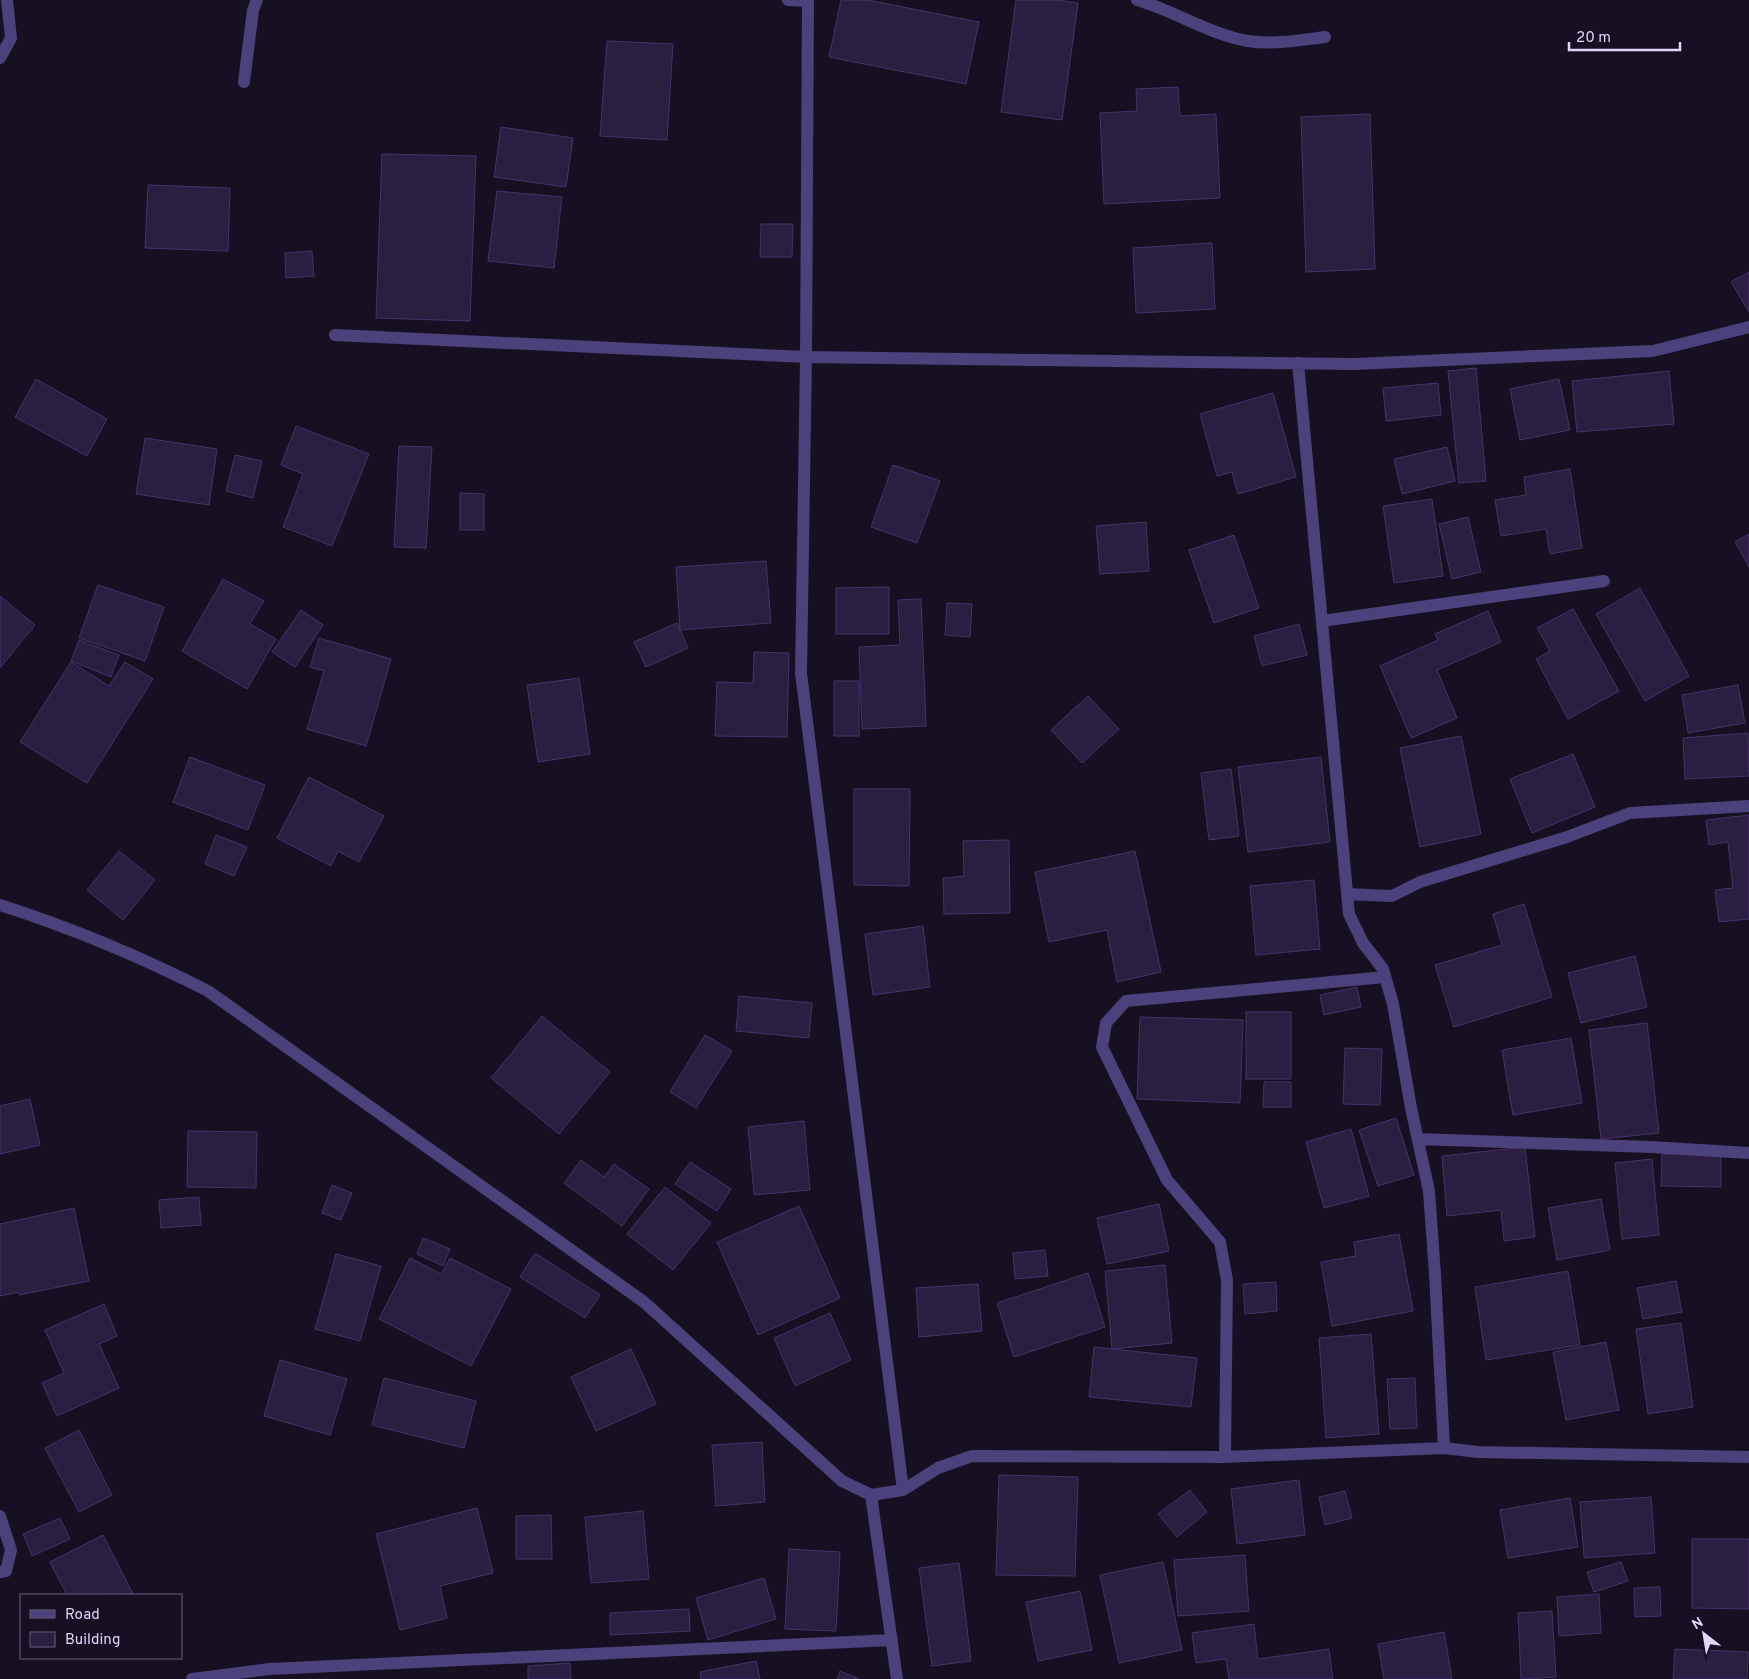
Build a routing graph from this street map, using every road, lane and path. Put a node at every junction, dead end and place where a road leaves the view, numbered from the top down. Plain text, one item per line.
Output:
1 (7, 0) edge
2 (257, 0) edge
3 (788, 0) edge
4 (808, 0) edge
5 (1137, 0) edge
6 (1325, 37) dead end
7 (0, 58) edge
8 (244, 82) dead end
9 (1749, 327) edge
10 (335, 335) dead end
11 (806, 357) junction
12 (1298, 363) junction
13 (1604, 581) dead end
14 (1322, 621) junction
15 (1749, 806) edge
16 (1347, 894) junction
17 (0, 905) edge
18 (1386, 977) junction
19 (1418, 1139) junction
20 (1749, 1153) edge
21 (1444, 1448) junction
22 (1749, 1457) edge
23 (1225, 1458) junction
24 (903, 1490) junction
25 (871, 1496) junction
26 (0, 1516) edge
27 (0, 1572) edge
28 (892, 1640) junction
29 (192, 1679) edge
30 (898, 1679) edge

1 - 7 street
2 - 8 street
3 - 4 street
4 - 11 street
5 - 6 street
9 - 12 street
10 - 11 street
11 - 12 street
11 - 24 street
12 - 14 street
13 - 14 street
14 - 16 street
15 - 16 street
16 - 18 street
17 - 25 street
18 - 19 street
18 - 23 street
19 - 20 street
19 - 21 street
21 - 22 street
21 - 23 street
23 - 24 street
24 - 25 street
25 - 28 street
26 - 27 street
28 - 29 street
28 - 30 street

